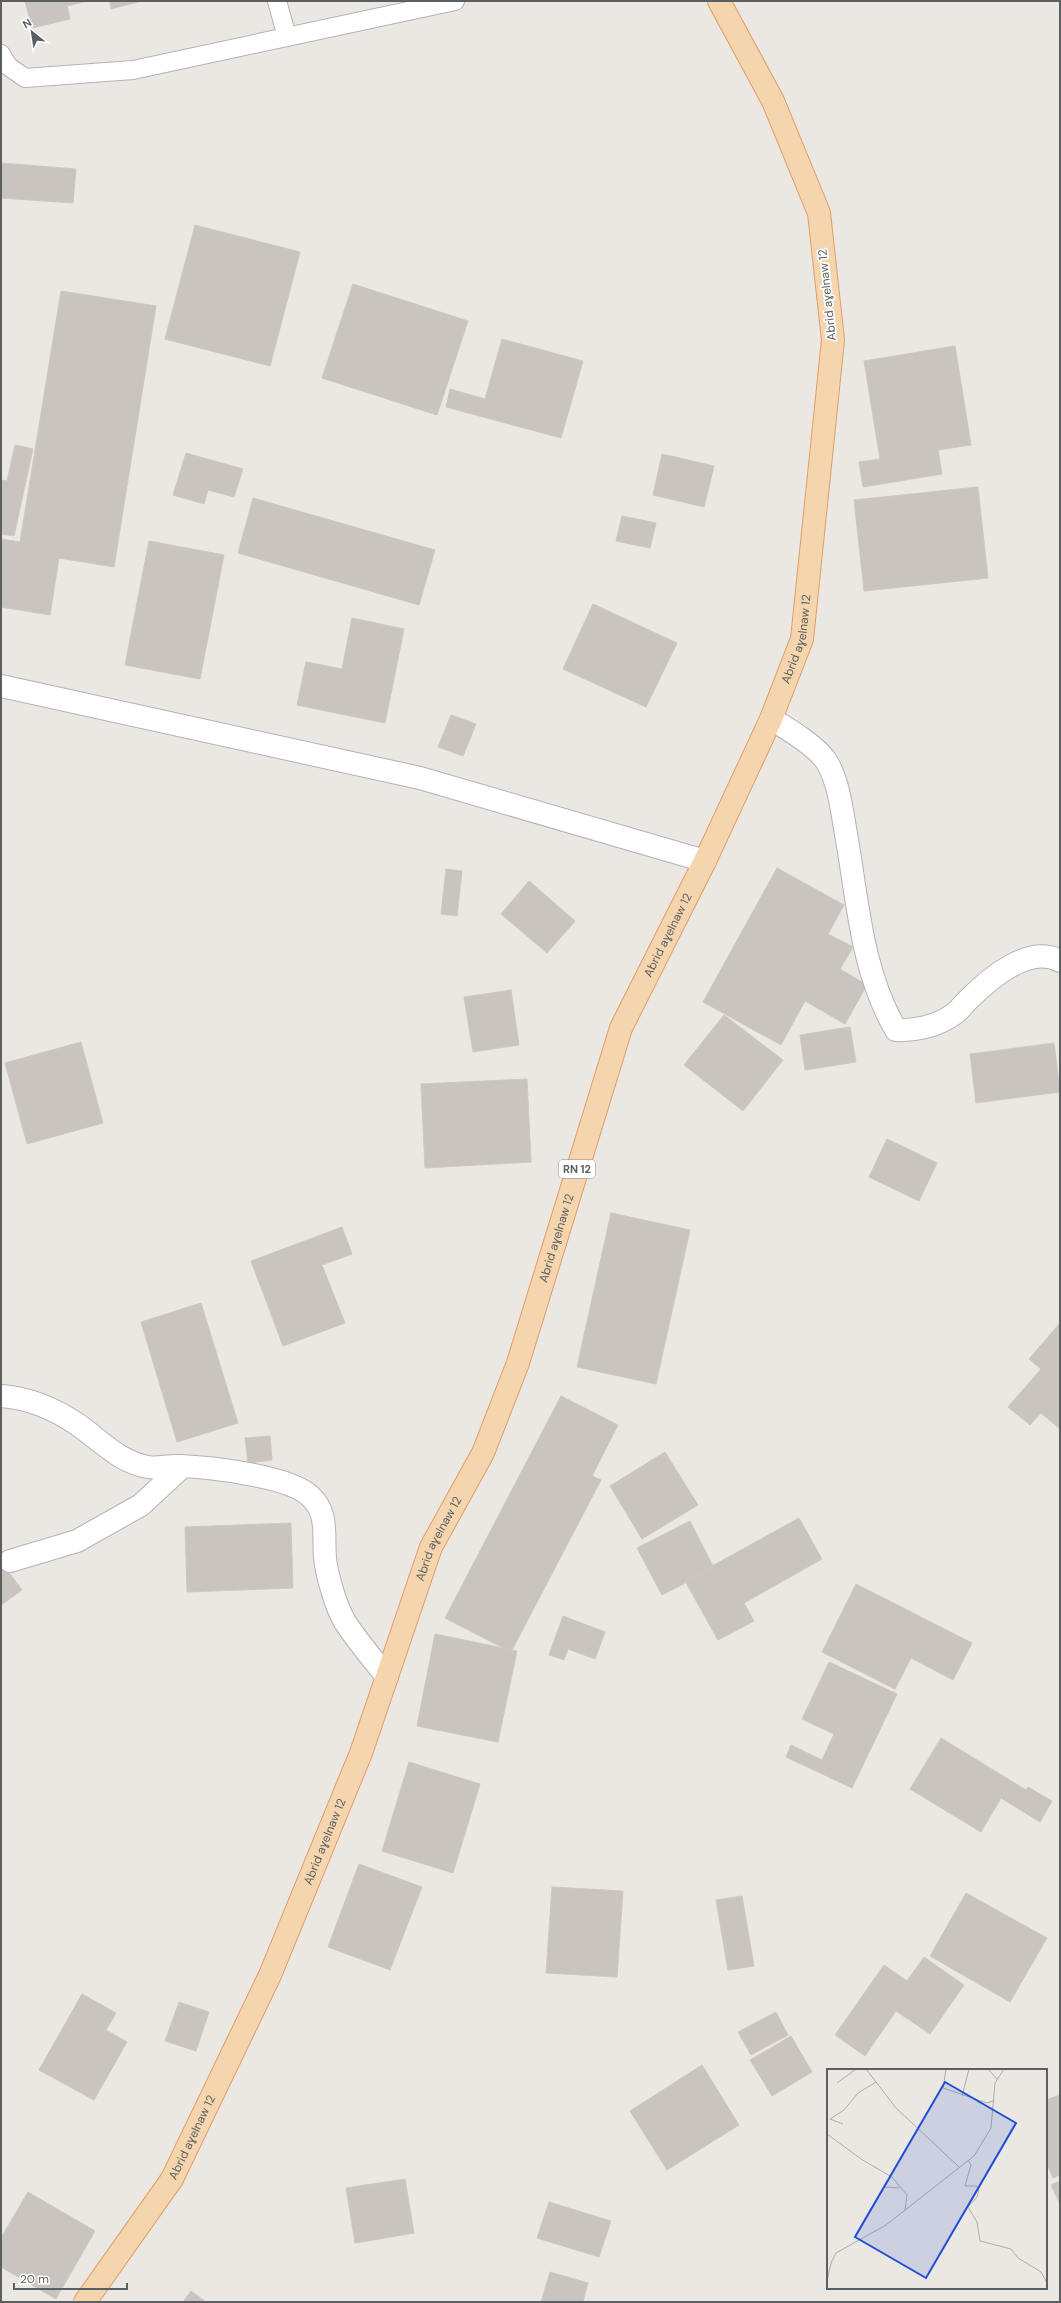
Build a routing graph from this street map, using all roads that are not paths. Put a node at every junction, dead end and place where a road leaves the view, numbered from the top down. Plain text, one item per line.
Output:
1 (277, 1) edge
2 (455, 1) edge
3 (719, 1) edge
4 (287, 37) junction
5 (1, 54) edge
6 (1, 686) edge
7 (771, 719) junction
8 (705, 861) junction
9 (1060, 962) edge
10 (1, 1396) edge
11 (183, 1466) junction
12 (10, 1561) dead end
13 (387, 1678) junction
14 (85, 2302) edge

1 - 4 lane
2 - 4 lane
3 - 7 main road, Abrid aɣelnaw 12 / RN 12
4 - 5 lane
6 - 8 street
7 - 8 main road, Abrid aɣelnaw 12 / RN 12
7 - 9 street
8 - 13 main road, Abrid aɣelnaw 12 / RN 12
10 - 11 street
11 - 12 street
11 - 13 street
13 - 14 main road, Abrid aɣelnaw 12 / RN 12

